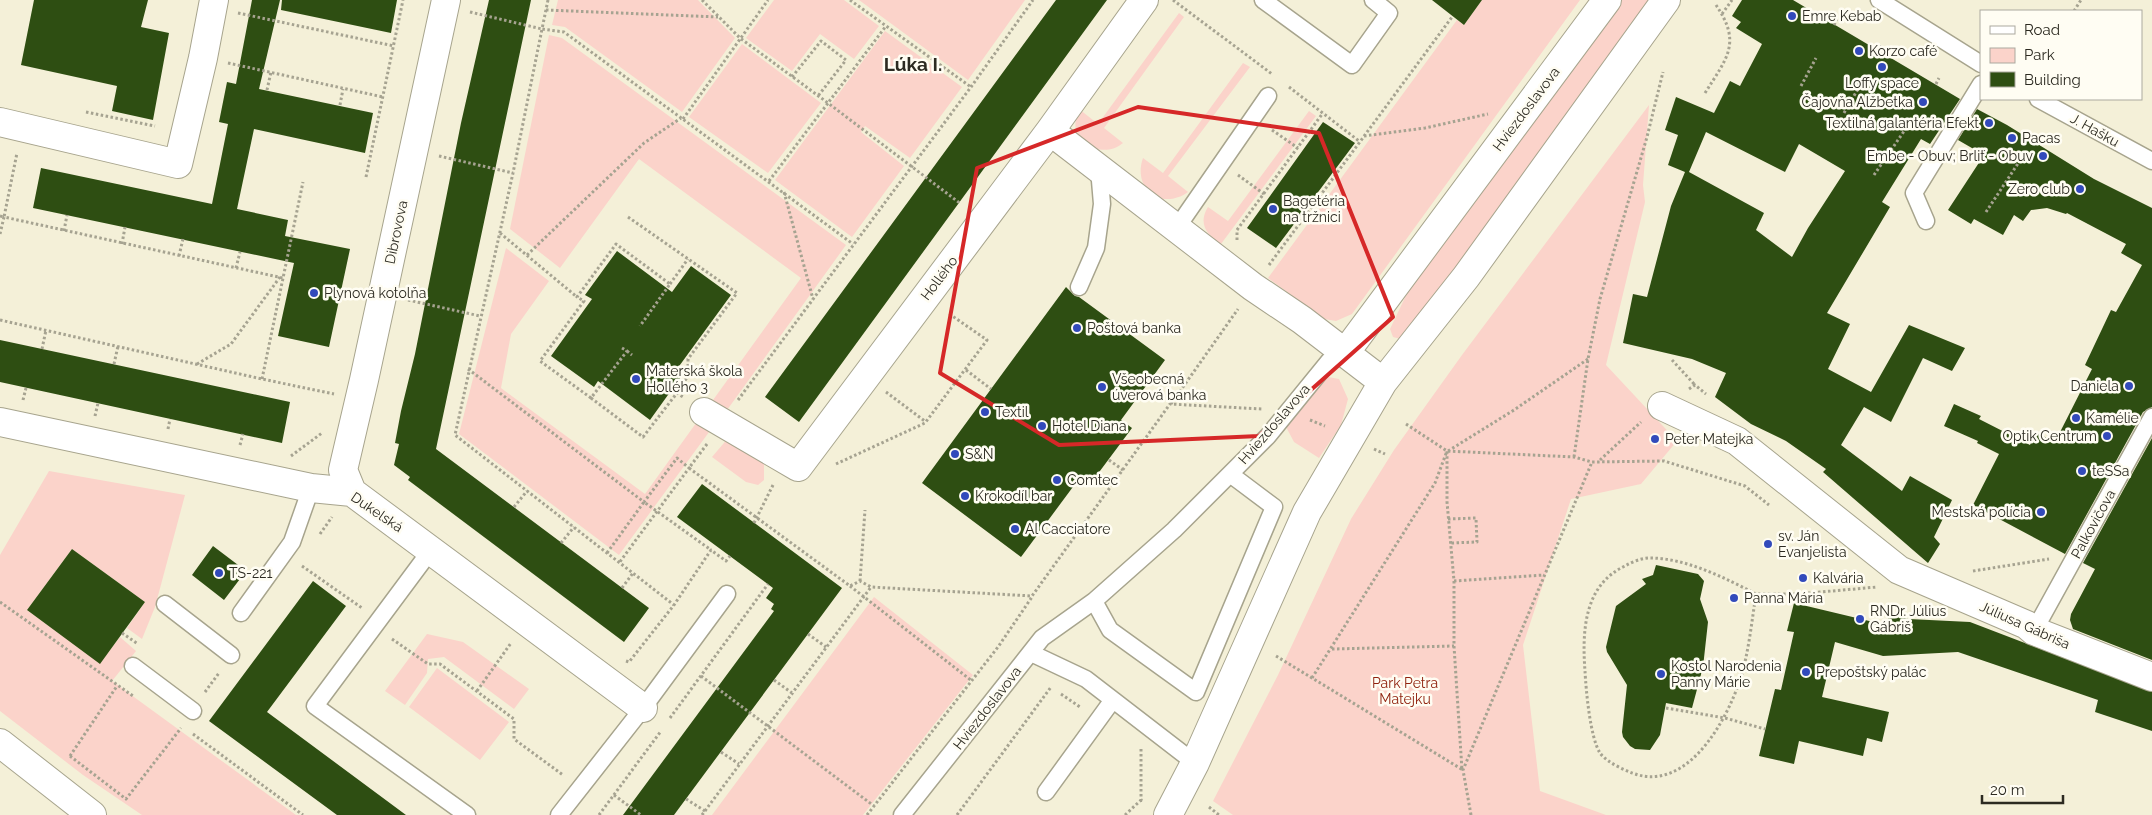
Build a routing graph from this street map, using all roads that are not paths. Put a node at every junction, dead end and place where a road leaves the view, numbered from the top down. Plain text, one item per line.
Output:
1 (1144, 0) edge
2 (1373, 0) edge
3 (1608, 0) edge
4 (1666, 0) edge
5 (1879, 0) edge
6 (1275, 3) edge
7 (214, 4) edge
8 (456, 6) edge
9 (1980, 63) edge
10 (1980, 86) edge
11 (1268, 96) dead end
12 (2040, 100) edge
13 (12, 124) edge
14 (1050, 131) junction
15 (2152, 161) edge
16 (1099, 169) junction
17 (1926, 221) dead end
18 (1176, 229) junction
19 (1079, 287) dead end
20 (1344, 353) junction
21 (1391, 373) junction
22 (1662, 406) road end
23 (2152, 416) edge
24 (713, 418) road end
25 (0, 422) edge
26 (1230, 474) junction
27 (310, 488) junction
28 (344, 502) junction
29 (431, 550) junction
30 (727, 594) dead end
31 (1094, 601) junction
32 (166, 604) dead end
33 (241, 614) dead end
34 (2034, 631) junction
35 (1031, 653) junction
36 (231, 655) road end
37 (133, 666) dead end
38 (2152, 677) edge
39 (1112, 701) junction
40 (643, 708) junction
41 (193, 711) road end
42 (0, 743) edge
43 (1196, 763) junction
44 (1046, 792) dead end
45 (92, 815) edge
46 (467, 815) edge
47 (559, 815) edge
48 (902, 815) edge
49 (1168, 815) edge

1 - 14 street, Hollého
2 - 6 lane
3 - 20 street, Hviezdoslavova
4 - 21 street
5 - 9 lane
7 - 13 street
8 - 28 street, Dibrovova
10 - 17 lane
11 - 18 lane
12 - 15 lane, J. Hašku
14 - 16 street
14 - 24 street, Hollého
16 - 18 street
16 - 19 lane
18 - 20 street
20 - 21 street
20 - 26 lane, Hviezdoslavova
21 - 43 street
22 - 34 street, Júliusa Gábriša
23 - 34 lane, Palkovičova
25 - 27 street, Dukelská
26 - 31 lane, Hviezdoslavova
26 - 31 lane
27 - 28 street, Dukelská
27 - 33 lane
28 - 29 street, Dukelská
29 - 40 street, Dukelská
29 - 46 lane
30 - 40 lane
31 - 35 lane, Hviezdoslavova
32 - 36 lane
34 - 38 street, Júliusa Gábriša
35 - 39 lane
35 - 48 lane, Hviezdoslavova
37 - 41 lane
39 - 43 lane
39 - 44 lane
40 - 47 lane
42 - 45 street
43 - 49 street

